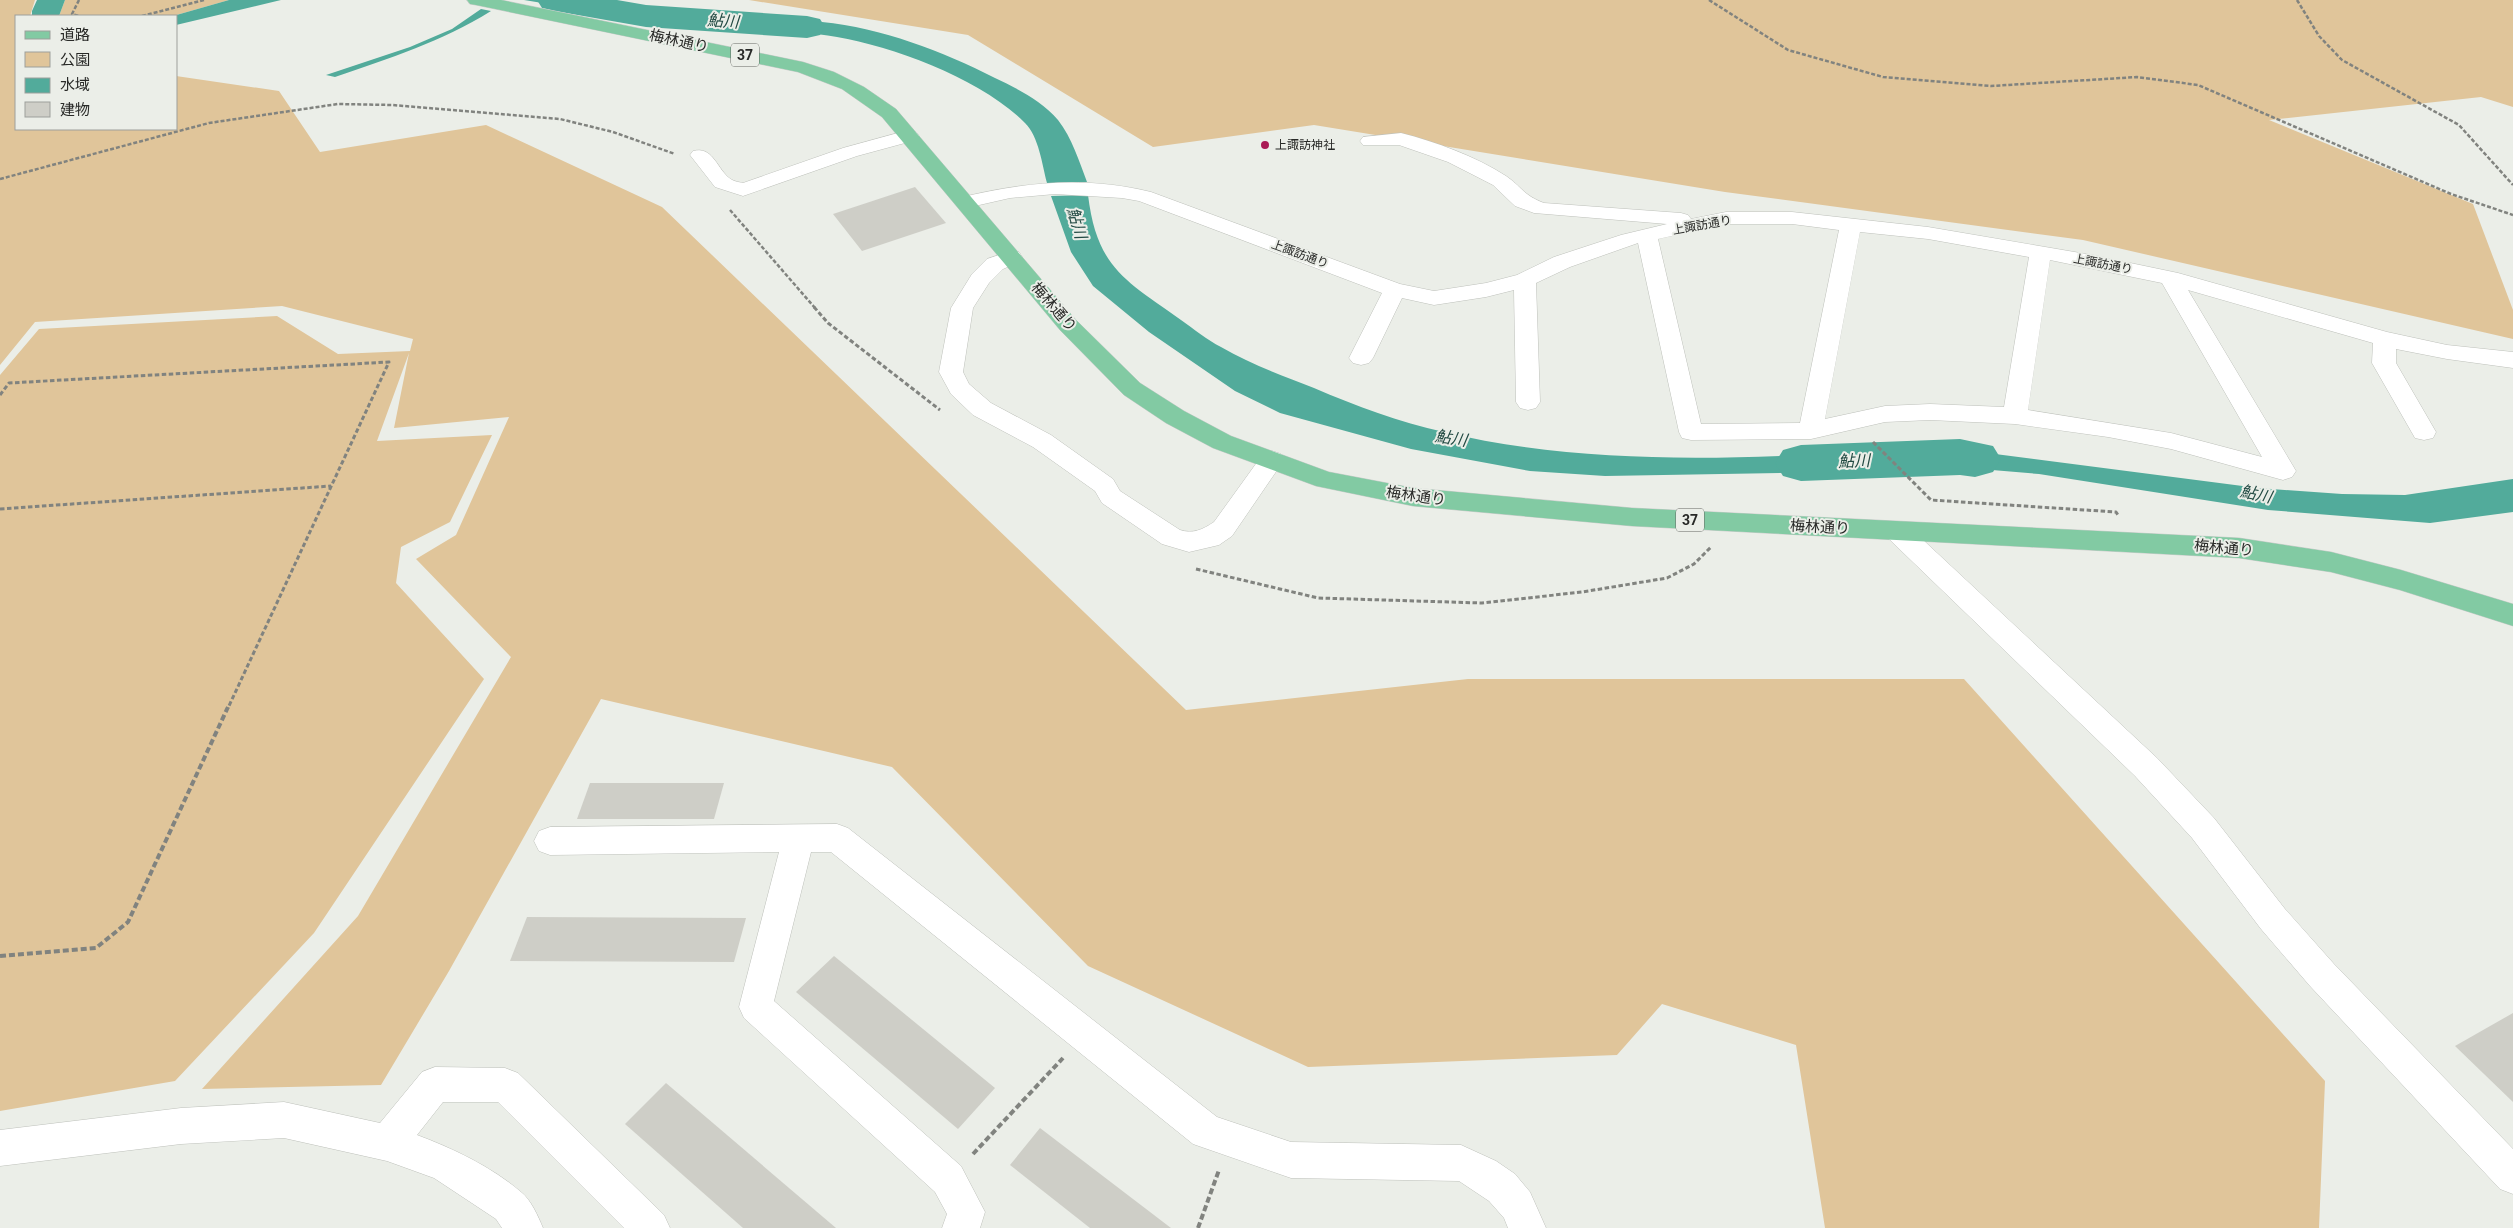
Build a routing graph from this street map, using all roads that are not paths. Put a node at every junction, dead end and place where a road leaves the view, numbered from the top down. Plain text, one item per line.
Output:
1 (476, 0) edge
2 (909, 136) junction
3 (1370, 142) dead end
4 (700, 155) dead end
5 (966, 202) junction
6 (1710, 222) junction
7 (1851, 224) junction
8 (1648, 235) junction
9 (2040, 253) junction
10 (1011, 256) junction
11 (2170, 278) junction
12 (1525, 280) junction
13 (1395, 290) junction
14 (2385, 339) junction
15 (1361, 358) dead end
16 (2513, 360) edge
17 (1528, 402) dead end
18 (2015, 416) junction
19 (1812, 431) junction
20 (2424, 432) dead end
21 (1272, 460) junction
22 (1898, 532) junction
23 (2513, 615) edge
24 (798, 839) junction
25 (550, 841) dead end
26 (387, 1143) junction
27 (0, 1148) edge
28 (2513, 1176) edge
29 (524, 1228) edge
30 (651, 1228) edge
31 (961, 1228) edge
32 (1526, 1228) edge

1 - 2 main road, 梅林通り / 37
2 - 4 street
2 - 5 main road, 梅林通り / 37
3 - 6 street
5 - 10 main road, 梅林通り / 37
5 - 13 street, 上諏訪通り
6 - 7 street, 上諏訪通り
6 - 8 street, 上諏訪通り
7 - 9 street, 上諏訪通り
7 - 19 street
8 - 12 street, 上諏訪通り
8 - 19 street
9 - 11 street, 上諏訪通り
9 - 18 street
10 - 21 main road, 梅林通り / 37
10 - 21 street
11 - 14 street, 上諏訪通り
11 - 18 street
12 - 13 street, 上諏訪通り
12 - 17 street
13 - 15 street
14 - 16 street, 上諏訪通り
14 - 20 street
18 - 19 street
21 - 22 main road, 梅林通り / 37
22 - 23 main road, 梅林通り / 37
22 - 28 street
24 - 25 street
24 - 31 street
24 - 32 street
26 - 27 street
26 - 29 street
26 - 30 street

